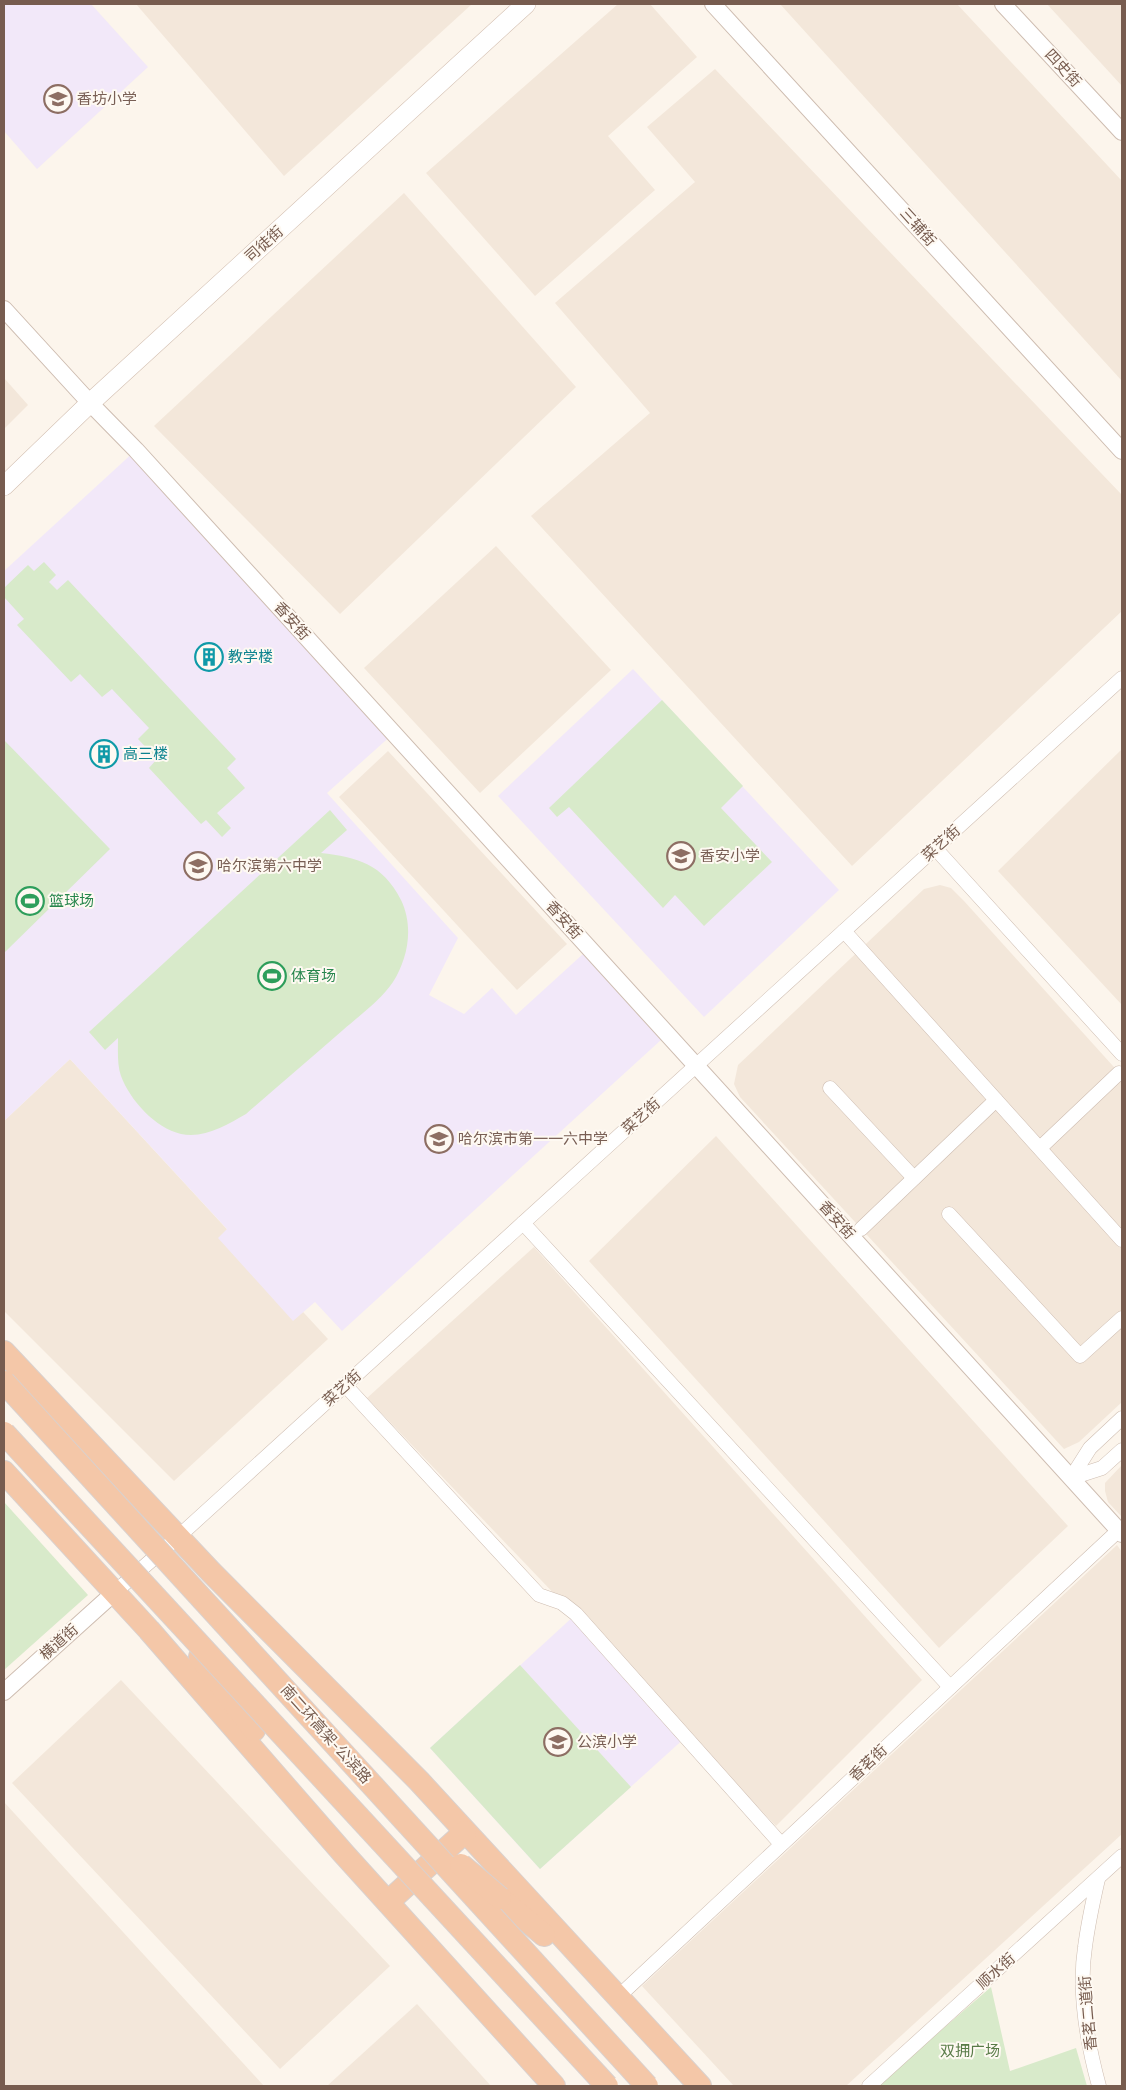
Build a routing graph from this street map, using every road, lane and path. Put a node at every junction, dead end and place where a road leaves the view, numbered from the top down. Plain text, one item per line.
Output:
1 (526, 4) edge
2 (714, 4) edge
3 (1003, 4) edge
4 (1122, 132) edge
5 (4, 309) edge
6 (90, 403) junction
7 (1122, 451) edge
8 (4, 486) edge
9 (1122, 678) edge
10 (935, 848) junction
11 (844, 931) junction
12 (1122, 1054) edge
13 (696, 1066) junction
14 (1119, 1073) dead end
15 (830, 1088) dead end
16 (996, 1100) junction
17 (1040, 1148) junction
18 (914, 1178) junction
19 (949, 1214) dead end
20 (523, 1223) junction
21 (861, 1229) dead end
22 (1122, 1240) edge
23 (1122, 1318) edge
24 (4, 1352) edge
25 (4, 1382) edge
26 (345, 1385) junction
27 (1122, 1418) edge
28 (4, 1433) edge
29 (1122, 1450) edge
30 (4, 1472) edge
31 (1071, 1478) junction
32 (1120, 1532) edge
33 (178, 1537) junction
34 (115, 1592) junction
35 (168, 1613) junction
36 (950, 1687) junction
37 (4, 1692) edge
38 (392, 1807) junction
39 (465, 1832) junction
40 (781, 1844) junction
41 (344, 1854) junction
42 (1122, 1856) edge
43 (1098, 1879) junction
44 (388, 1902) junction
45 (618, 1997) junction
46 (554, 2086) edge
47 (606, 2086) edge
48 (647, 2086) edge
49 (700, 2086) edge
50 (869, 2086) edge
51 (1099, 2086) edge

1 - 6 main road, 司徒街
2 - 7 street, 三辅街
3 - 4 street, 四史街
5 - 6 street, 香安街
6 - 8 main road, 司徒街
6 - 13 street, 香安街
9 - 10 street, 菜艺街
10 - 11 street, 菜艺街
10 - 12 street
11 - 13 street, 菜艺街
11 - 16 street
13 - 20 street, 菜艺街
13 - 31 street, 香安街
14 - 17 street
15 - 18 street
16 - 17 street
16 - 18 street
17 - 22 street
18 - 21 street
19 - 23 street
20 - 26 street, 菜艺街
20 - 36 street
24 - 33 highway
25 - 38 highway, 南二环高架-公滨路, bridge
26 - 33 street, 菜艺街
26 - 40 street
27 - 31 street
28 - 35 highway, bridge
29 - 31 street
30 - 34 highway
31 - 32 street, 香安街
32 - 36 street, 香茗街
33 - 34 street, 菜艺街
33 - 39 highway
34 - 37 street, 横道街
34 - 41 highway
35 - 41 highway, bridge
35 - 47 highway, bridge
36 - 40 street, 香茗街
38 - 45 highway, bridge
38 - 48 highway, 南二环高架-公滨路, bridge
39 - 44 highway
39 - 45 highway
40 - 45 street, 香茗街
41 - 44 highway
42 - 43 street, 顺水街
43 - 50 street, 顺水街
43 - 51 street, 香茗二道街
44 - 46 highway
45 - 49 highway

